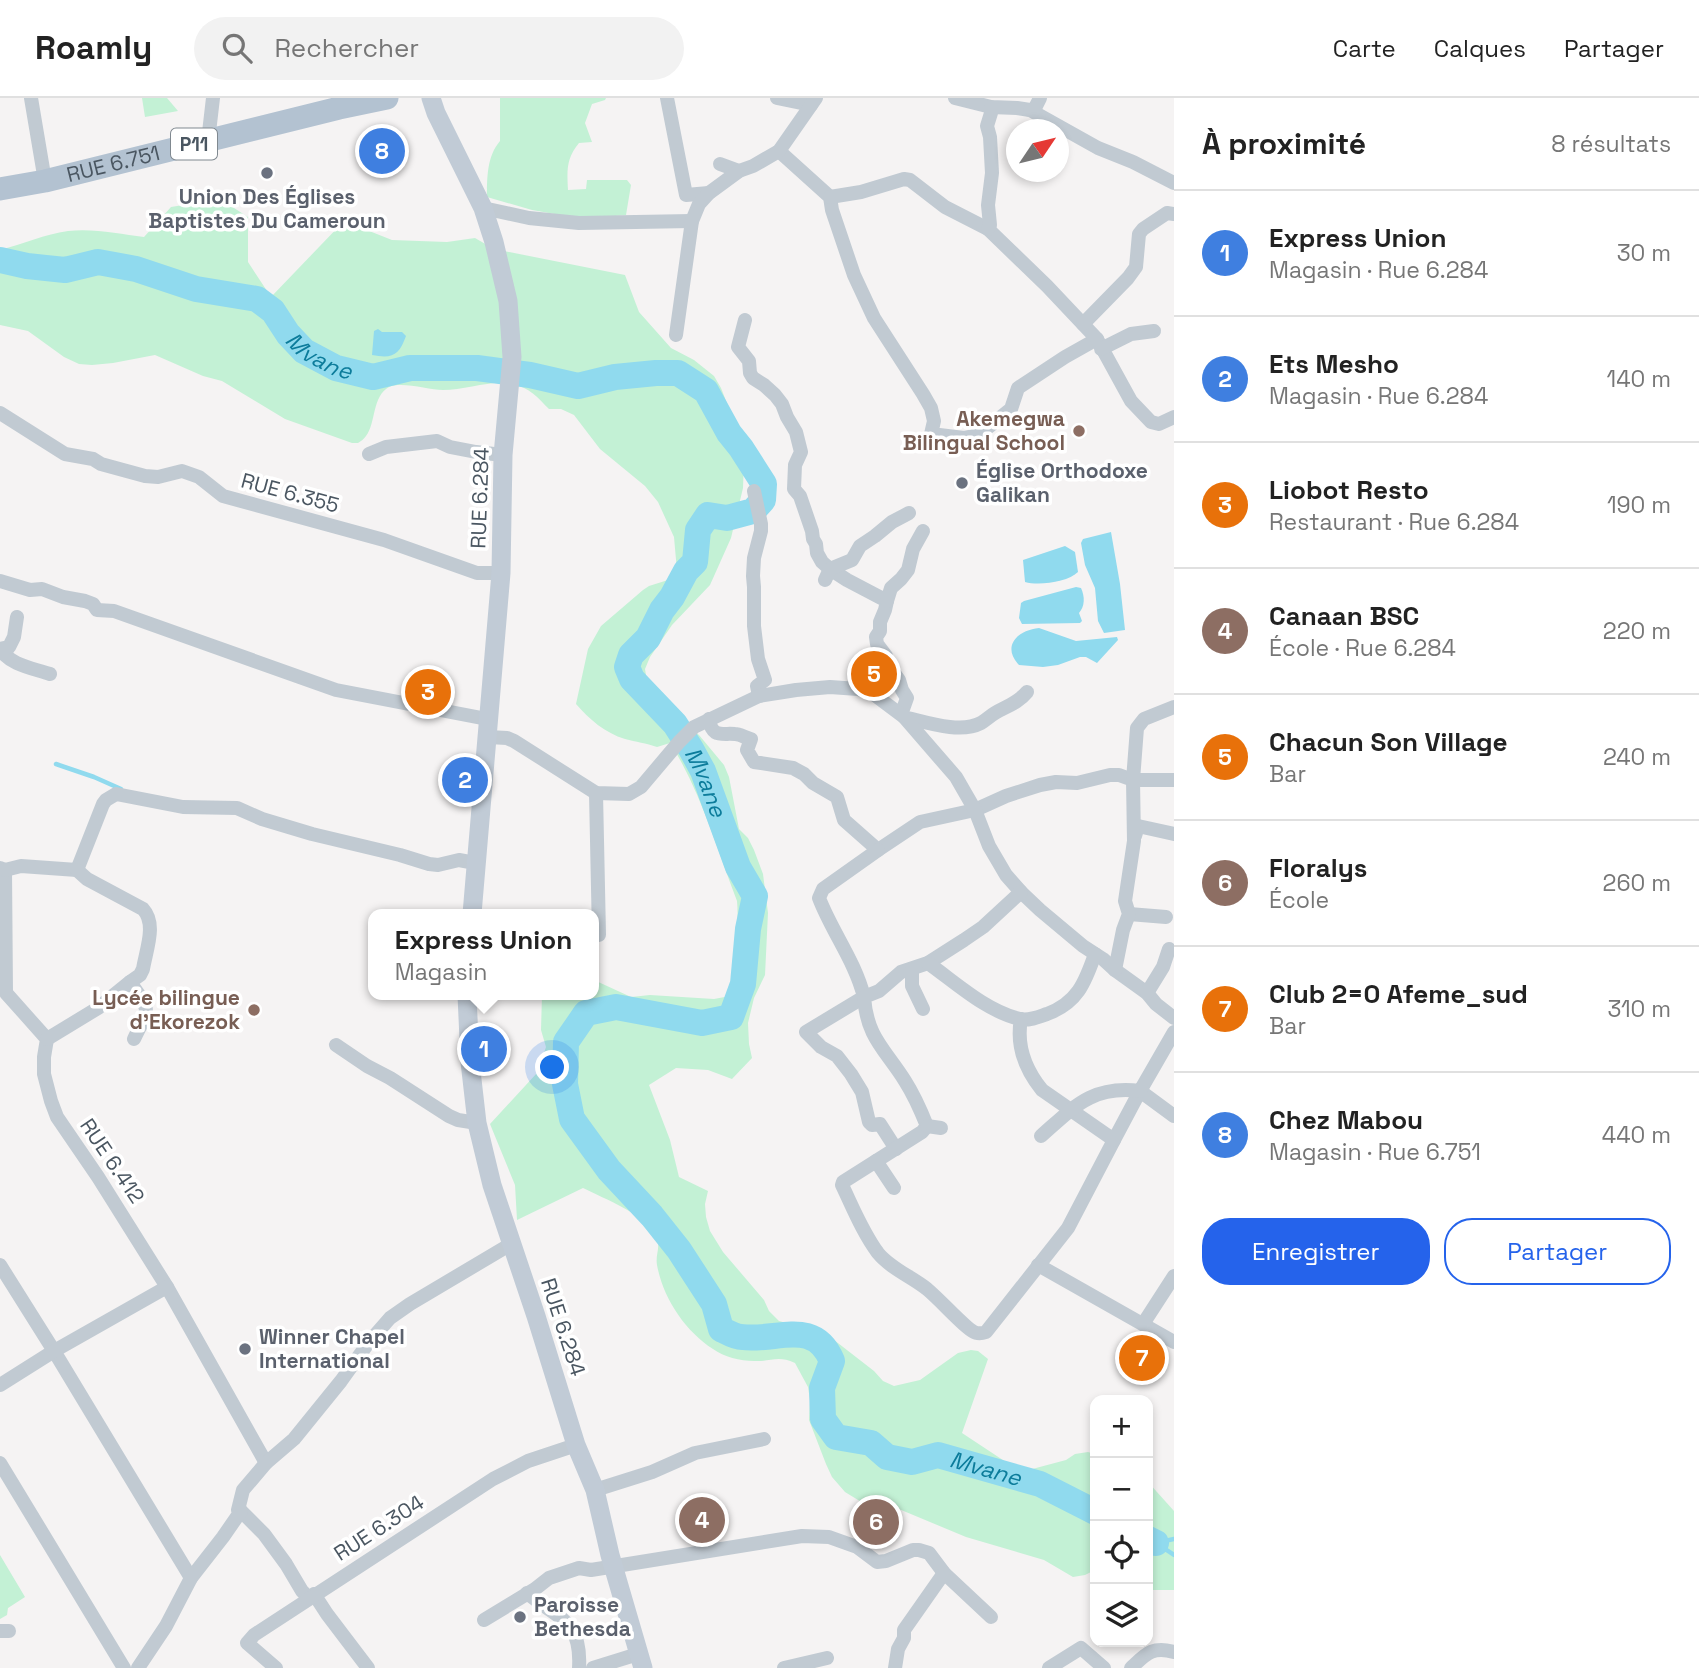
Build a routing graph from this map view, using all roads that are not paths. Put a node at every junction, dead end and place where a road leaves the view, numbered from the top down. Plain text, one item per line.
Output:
1 (31, 98) edge
2 (213, 98) edge
3 (387, 98) edge
4 (431, 98) edge
5 (667, 98) edge
6 (777, 98) edge
7 (955, 98) edge
8 (1040, 98) edge
9 (813, 102) edge
10 (991, 107) junction
11 (1030, 110) junction
12 (208, 141) junction
13 (779, 151) junction
14 (720, 164) dead end
15 (739, 171) junction
16 (44, 181) junction
17 (1174, 183) edge
18 (0, 190) edge
19 (709, 192) junction
20 (830, 197) junction
21 (483, 208) junction
22 (1174, 214) edge
23 (692, 221) junction
24 (988, 229) junction
25 (745, 320) dead end
26 (1083, 324) junction
27 (1154, 331) dead end
28 (676, 335) dead end
29 (1099, 344) junction
30 (0, 413) edge
31 (1174, 417) edge
32 (369, 454) dead end
33 (503, 455) junction
34 (754, 491) dead end
35 (909, 513) dead end
36 (923, 531) dead end
37 (501, 573) junction
38 (827, 574) junction
39 (0, 581) edge
40 (887, 601) junction
41 (17, 617) dead end
42 (0, 649) edge
43 (50, 674) dead end
44 (1027, 692) dead end
45 (759, 696) junction
46 (1174, 707) edge
47 (904, 717) junction
48 (709, 719) junction
49 (488, 728) junction
50 (1133, 780) junction
51 (1174, 780) edge
52 (596, 793) junction
53 (975, 810) junction
54 (1174, 834) edge
55 (1134, 841) junction
56 (878, 850) junction
57 (475, 863) junction
58 (2, 869) edge
59 (77, 870) junction
60 (1021, 892) junction
61 (472, 909) edge
62 (598, 909) edge
63 (1129, 914) junction
64 (1166, 917) dead end
65 (3, 935) edge
66 (1169, 950) dead end
67 (1095, 954) junction
68 (928, 963) junction
69 (1168, 968) edge
70 (912, 969) junction
71 (1115, 971) junction
72 (892, 981) junction
73 (130, 982) junction
74 (912, 986) junction
75 (3, 990) edge
76 (1147, 993) junction
77 (864, 997) junction
78 (467, 1000) edge
79 (923, 1009) dead end
80 (1174, 1018) edge
81 (1021, 1019) junction
82 (1174, 1032) edge
83 (47, 1039) junction
84 (134, 1039) dead end
85 (335, 1045) dead end
86 (1140, 1091) junction
87 (1071, 1109) junction
88 (1174, 1116) edge
89 (477, 1123) junction
90 (1041, 1136) dead end
91 (1114, 1140) junction
92 (896, 1149) junction
93 (876, 1161) junction
94 (894, 1188) dead end
95 (511, 1244) junction
96 (0, 1265) edge
97 (1038, 1265) junction
98 (1174, 1276) edge
99 (167, 1287) junction
100 (1143, 1324) junction
101 (1174, 1342) edge
102 (54, 1351) junction
103 (0, 1385) edge
104 (764, 1439) dead end
105 (576, 1445) junction
106 (0, 1463) edge
107 (266, 1463) junction
108 (595, 1490) junction
109 (241, 1511) junction
110 (614, 1567) junction
111 (944, 1573) junction
112 (191, 1578) junction
113 (527, 1593) junction
114 (311, 1596) junction
115 (991, 1617) dead end
116 (484, 1620) dead end
117 (1174, 1652) edge
118 (827, 1658) dead end
119 (640, 1661) edge
120 (124, 1668) edge
121 (138, 1668) edge
122 (275, 1668) edge
123 (368, 1668) edge
124 (579, 1668) edge
125 (593, 1668) edge
126 (784, 1668) edge
127 (895, 1668) edge
128 (1049, 1668) edge
129 (1104, 1668) edge
130 (1131, 1668) edge

1 - 16 street
2 - 12 street
3 - 12 main road, RUE 6.751 / P11
4 - 21 street, RUE 6.284
5 - 19 street
6 - 9 street
7 - 10 street
8 - 11 street
9 - 13 street
10 - 11 street
10 - 24 street
11 - 17 street
12 - 16 main road, RUE 6.751 / P11
13 - 15 street
13 - 20 street
14 - 15 street
15 - 19 street
16 - 18 main road, RUE 6.751 / P11
19 - 23 street
20 - 24 street
20 - 29 street
21 - 23 street
21 - 33 street, RUE 6.284
22 - 26 street
23 - 28 street
24 - 26 street
25 - 38 street
26 - 29 street
27 - 29 street
29 - 31 street
30 - 37 street, RUE 6.355
32 - 33 street
33 - 37 street, RUE 6.284
34 - 45 street
35 - 38 street
36 - 40 street
37 - 49 street, RUE 6.284
38 - 40 street
39 - 49 street
40 - 47 street
41 - 42 street
42 - 43 street
44 - 47 street
45 - 47 street
45 - 48 street
46 - 50 street
47 - 53 street
48 - 52 street
48 - 56 street
49 - 52 street
49 - 57 street, RUE 6.284
50 - 51 street
50 - 53 street
50 - 55 street
52 - 62 street
53 - 56 street
53 - 60 street
54 - 55 street
55 - 63 street
56 - 77 street
57 - 59 street
57 - 61 street, RUE 6.284
58 - 59 street
58 - 65 street
59 - 73 street
60 - 67 street
60 - 68 street
63 - 64 street
63 - 71 street
65 - 75 street
66 - 69 street
67 - 71 street
67 - 81 street
68 - 70 street
68 - 81 street
69 - 76 street
70 - 72 street
70 - 74 street
71 - 76 street
72 - 74 street
72 - 77 street
73 - 83 street
73 - 84 street
74 - 79 street
75 - 83 street
76 - 80 street
77 - 92 street
77 - 92 street
78 - 89 street, RUE 6.284
81 - 87 street
82 - 86 street
83 - 99 street, RUE 6.412
85 - 89 street
86 - 87 street
86 - 88 street
86 - 91 street
87 - 90 street
87 - 91 street
89 - 95 street, RUE 6.284
91 - 97 street
92 - 93 street
93 - 94 street
93 - 97 street
95 - 105 street, RUE 6.284
95 - 107 street
96 - 102 street
97 - 100 street
98 - 100 street
99 - 102 street
99 - 107 street, RUE 6.412
100 - 101 street
102 - 103 street
102 - 112 street
104 - 108 street
105 - 108 street, RUE 6.284
105 - 114 street, RUE 6.304
106 - 120 street
107 - 109 street
108 - 110 street, RUE 6.284
109 - 112 street
109 - 114 street
110 - 111 street
110 - 113 street
110 - 119 street, RUE 6.284
111 - 115 street
111 - 127 street
112 - 121 street
113 - 116 street
113 - 124 street
114 - 122 street, RUE 6.304
114 - 123 street
117 - 130 street
118 - 126 street
119 - 125 street
128 - 129 street

